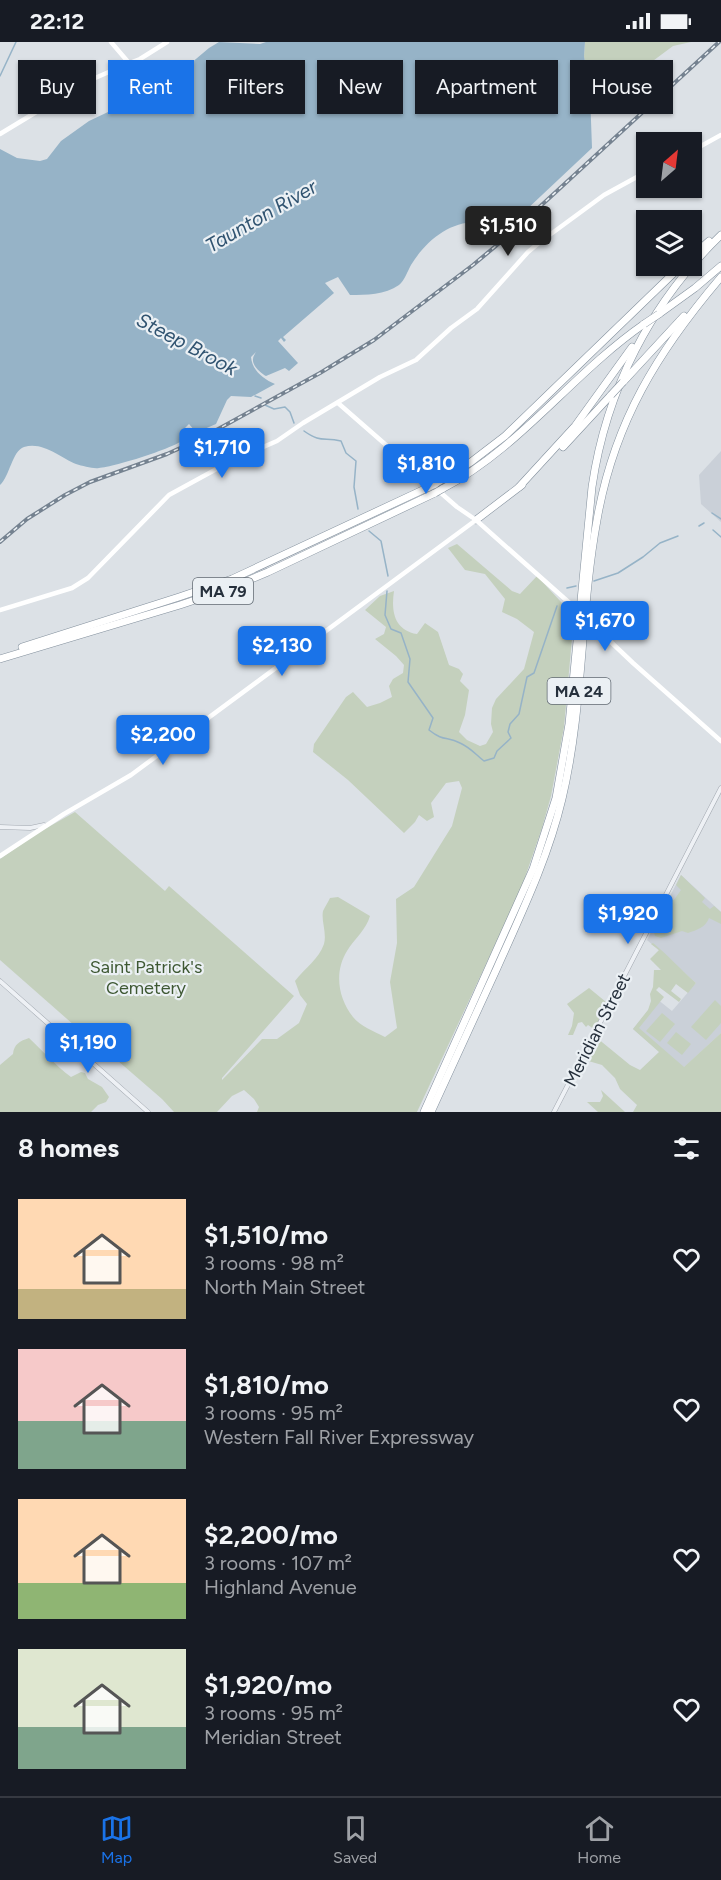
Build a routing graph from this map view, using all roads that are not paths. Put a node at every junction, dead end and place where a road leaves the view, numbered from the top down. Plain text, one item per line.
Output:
1 (111, 42) edge
2 (167, 42) edge
3 (126, 60) edge
4 (137, 60) edge
5 (108, 72) edge
6 (0, 134) edge
7 (721, 135) edge
8 (702, 145) edge
9 (636, 177) edge
10 (721, 233) edge
11 (702, 248) edge
12 (721, 266) edge
13 (671, 276) edge
14 (721, 277) edge
15 (658, 313) junction
16 (338, 403) junction
17 (519, 487) junction
18 (476, 520) junction
19 (0, 610) edge
20 (0, 654) edge
21 (0, 659) edge
22 (721, 741) edge
23 (721, 788) edge
24 (47, 824) junction
25 (0, 827) edge
26 (0, 856) edge
27 (0, 981) edge
28 (148, 1112) edge
29 (424, 1112) edge
30 (431, 1112) edge
31 (554, 1112) edge

1 - 3 main road
2 - 4 main road
5 - 6 main road
7 - 8 main road
9 - 16 main road
10 - 11 highway
10 - 15 highway, MA 24
12 - 15 highway, MA 79
13 - 20 highway, MA 79
14 - 17 highway, bridge
14 - 30 highway, MA 24
15 - 17 highway
15 - 21 highway, MA 79, bridge
15 - 29 highway, MA 24
16 - 18 main road
16 - 19 main road
17 - 18 highway
18 - 22 main road, bridge
18 - 24 main road
23 - 31 street, Meridian Street
24 - 25 street
24 - 26 main road
27 - 28 street

